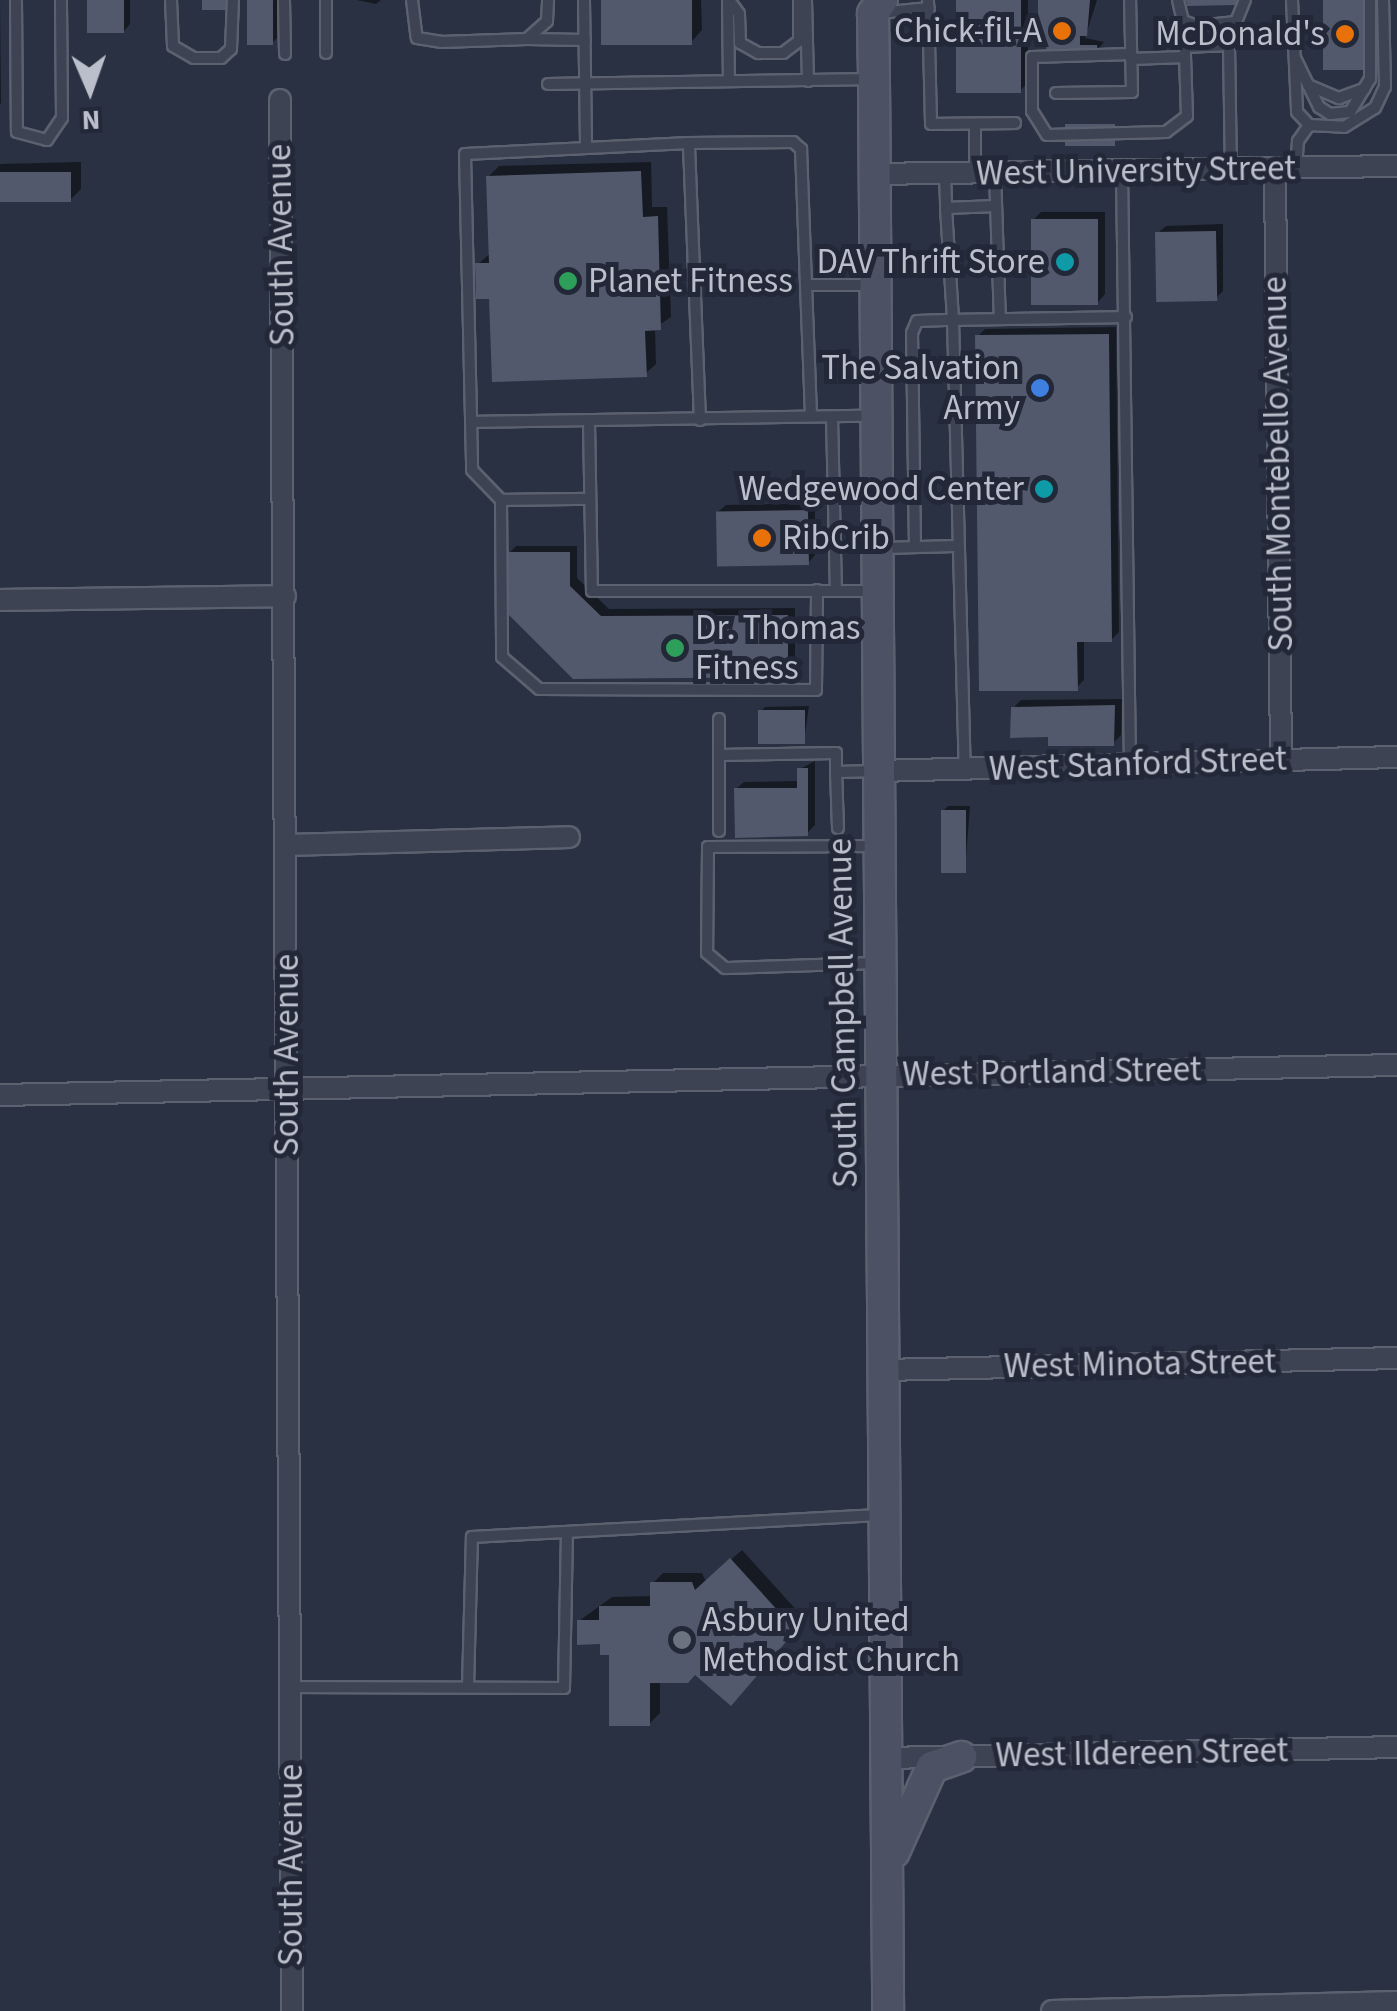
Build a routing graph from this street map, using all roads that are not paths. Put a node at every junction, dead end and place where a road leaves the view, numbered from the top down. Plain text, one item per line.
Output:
1 (16, 0) edge
2 (61, 0) edge
3 (171, 0) edge
4 (233, 0) edge
5 (284, 0) edge
6 (326, 0) edge
7 (412, 0) edge
8 (548, 0) edge
9 (584, 0) edge
10 (729, 0) edge
11 (802, 0) edge
12 (1130, 0) edge
13 (1178, 0) edge
14 (1245, 0) edge
15 (1292, 0) edge
16 (1370, 0) edge
17 (1383, 0) edge
18 (929, 4) edge
19 (873, 5) edge
20 (1210, 26) junction
21 (527, 40) junction
22 (584, 40) junction
23 (1210, 46) junction
24 (326, 53) dead end
25 (1292, 53) junction
26 (286, 54) dead end
27 (1131, 56) junction
28 (1185, 57) junction
29 (874, 80) junction
30 (808, 81) junction
31 (729, 82) junction
32 (548, 84) dead end
33 (586, 84) junction
34 (1308, 85) junction
35 (1366, 89) junction
36 (1056, 93) dead end
37 (280, 100) dead end
38 (1015, 122) dead end
39 (975, 124) junction
40 (1308, 125) junction
41 (689, 143) junction
42 (586, 148) junction
43 (1397, 166) edge
44 (1286, 169) junction
45 (1231, 170) junction
46 (1122, 171) junction
47 (985, 172) junction
48 (944, 173) junction
49 (874, 174) junction
50 (996, 206) junction
51 (946, 208) junction
52 (875, 285) junction
53 (806, 286) junction
54 (1126, 317) junction
55 (1000, 319) junction
56 (953, 320) junction
57 (811, 416) junction
58 (832, 416) junction
59 (875, 416) junction
60 (700, 420) junction
61 (471, 422) junction
62 (589, 422) junction
63 (590, 499) junction
64 (502, 500) junction
65 (959, 546) junction
66 (916, 547) junction
67 (875, 548) junction
68 (816, 590) junction
69 (836, 590) junction
70 (876, 591) junction
71 (285, 596) junction
72 (0, 600) edge
73 (719, 719) dead end
74 (720, 756) junction
75 (1397, 758) edge
76 (1281, 760) junction
77 (1130, 764) junction
78 (965, 769) junction
79 (878, 771) junction
80 (836, 772) junction
81 (838, 828) dead end
82 (719, 831) dead end
83 (569, 837) dead end
84 (288, 845) junction
85 (879, 846) junction
86 (880, 963) junction
87 (1397, 1065) edge
88 (882, 1076) junction
89 (287, 1088) junction
90 (0, 1095) edge
91 (1397, 1358) edge
92 (884, 1370) junction
93 (884, 1515) junction
94 (567, 1532) junction
95 (468, 1687) junction
96 (290, 1688) junction
97 (1397, 1747) edge
98 (961, 1756) junction
99 (886, 1758) junction
100 (887, 1869) junction
101 (1397, 2002) edge
102 (292, 2011) edge
103 (888, 2011) edge
104 (1052, 2011) edge

1 - 2 lane
3 - 4 lane
5 - 26 lane
6 - 24 lane
7 - 21 lane
8 - 21 lane
9 - 22 lane
10 - 11 lane
10 - 31 lane
11 - 30 lane
12 - 27 lane
13 - 20 lane
14 - 20 lane
15 - 25 lane
16 - 35 lane
17 - 40 lane
18 - 19 lane
18 - 39 lane
19 - 29 main road, South Campbell Avenue
20 - 23 lane
21 - 22 lane
22 - 33 lane
23 - 28 lane
23 - 45 lane
25 - 34 lane
25 - 40 lane
27 - 28 lane
27 - 28 lane
27 - 36 lane
29 - 30 lane
29 - 49 main road, South Campbell Avenue
30 - 31 lane
31 - 33 lane
32 - 33 lane
33 - 42 lane
34 - 35 lane
34 - 35 lane
37 - 71 street, South Avenue
38 - 39 lane
39 - 47 lane
40 - 44 lane
41 - 42 lane
41 - 53 lane
41 - 60 lane
42 - 61 lane
43 - 44 street, West University Street
44 - 45 street, West University Street
44 - 76 street, South Montebello Avenue
45 - 46 street, West University Street
46 - 47 street, West University Street
46 - 54 lane
47 - 48 street, West University Street
47 - 50 lane
48 - 49 street, West University Street
48 - 51 lane
49 - 52 main road, South Campbell Avenue
50 - 51 lane
50 - 55 lane
51 - 56 lane
52 - 53 lane
52 - 59 main road, South Campbell Avenue
53 - 57 lane
54 - 55 lane
54 - 77 lane
55 - 56 lane
56 - 65 lane
56 - 66 lane
57 - 58 lane
57 - 60 lane
58 - 59 lane
58 - 69 lane
59 - 67 main road, South Campbell Avenue
60 - 62 lane
61 - 62 lane
61 - 64 lane
62 - 63 lane
63 - 64 lane
63 - 68 lane
64 - 68 lane
65 - 66 lane
65 - 78 lane
66 - 67 lane
67 - 70 main road, South Campbell Avenue
68 - 69 lane
69 - 70 lane
70 - 79 main road, South Campbell Avenue
71 - 72 street
71 - 84 street, South Avenue
73 - 74 lane
74 - 80 lane
74 - 82 lane
75 - 76 street, West Stanford Street
76 - 77 street, West Stanford Street
77 - 78 street, West Stanford Street
78 - 79 street, West Stanford Street
79 - 80 lane
79 - 85 main road, South Campbell Avenue
80 - 81 lane
83 - 84 street
84 - 89 street, South Avenue
85 - 86 main road, South Campbell Avenue
85 - 86 lane
86 - 88 main road, South Campbell Avenue
87 - 88 street, West Portland Street
88 - 89 street, West Portland Street
88 - 92 main road, South Campbell Avenue
89 - 90 street, West Portland Street
89 - 96 street, South Avenue
91 - 92 street, West Minota Street
92 - 93 main road, South Campbell Avenue
93 - 94 lane
93 - 99 main road, South Campbell Avenue
94 - 95 lane
94 - 95 lane
95 - 96 lane
96 - 102 street, South Avenue
97 - 98 street, West Ildereen Street
98 - 99 street, West Ildereen Street
98 - 100 main road
99 - 100 main road, South Campbell Avenue
100 - 103 main road, South Campbell Avenue
101 - 104 street

